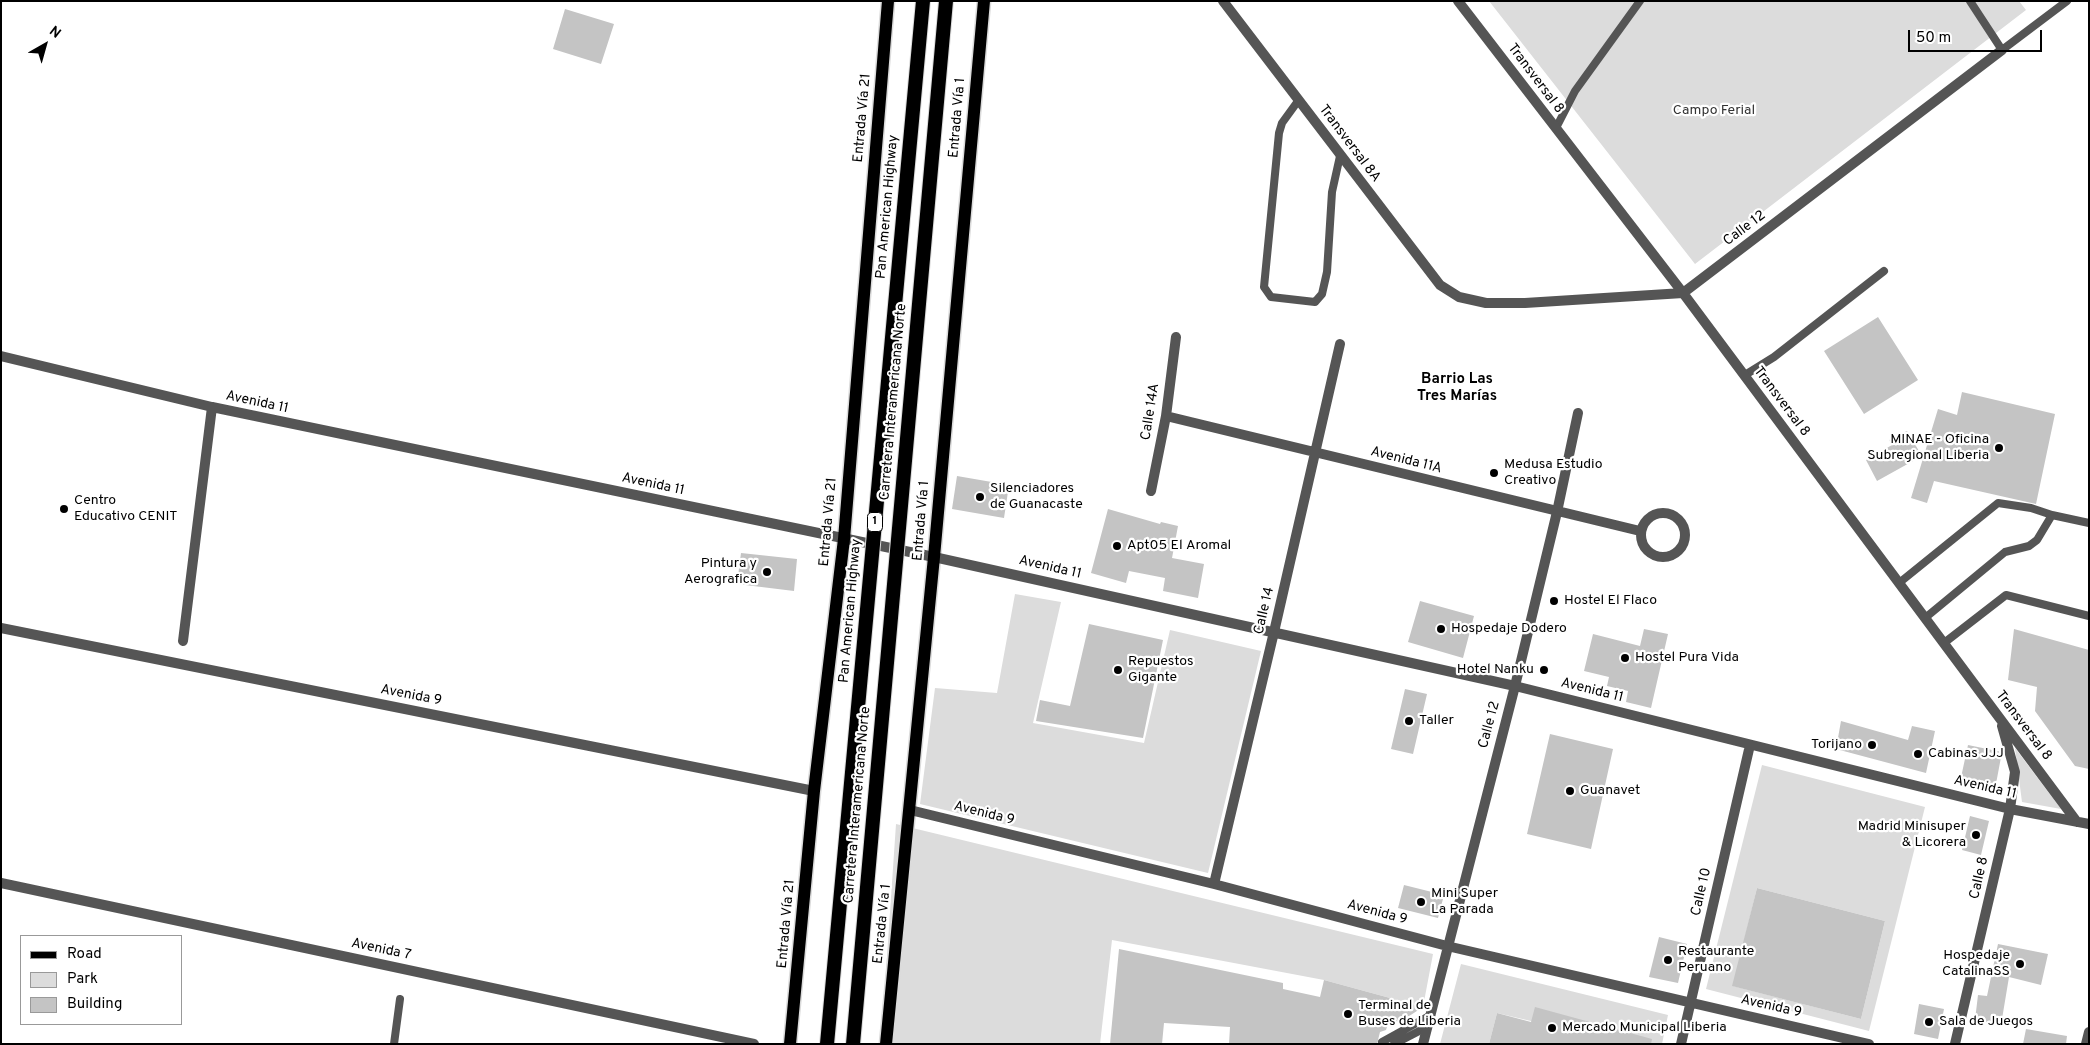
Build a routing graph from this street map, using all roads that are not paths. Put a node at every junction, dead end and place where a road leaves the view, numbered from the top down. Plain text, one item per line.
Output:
1 (923, 1) edge
2 (946, 1) edge
3 (984, 1) edge
4 (1223, 1) edge
5 (1458, 1) edge
6 (1640, 1) edge
7 (1970, 1) edge
8 (2067, 1) edge
9 (884, 2) edge
10 (2002, 50) junction
11 (1298, 101) junction
12 (1556, 128) junction
13 (1340, 156) junction
14 (1884, 271) dead end
15 (1683, 293) junction
16 (1176, 337) dead end
17 (1340, 344) dead end
18 (1, 356) edge
19 (1745, 375) junction
20 (212, 407) junction
21 (1578, 412) dead end
22 (1166, 416) junction
23 (1314, 453) junction
24 (1151, 491) dead end
25 (1557, 512) junction
26 (2052, 515) junction
27 (2089, 523) edge
28 (1640, 531) junction
29 (844, 539) junction
30 (934, 557) junction
31 (1899, 582) junction
32 (2089, 616) edge
33 (1925, 618) junction
34 (1, 628) edge
35 (1274, 632) junction
36 (183, 641) dead end
37 (1944, 643) junction
38 (1515, 686) junction
39 (2000, 718) junction
40 (1750, 745) junction
41 (814, 791) junction
42 (2010, 809) junction
43 (910, 810) junction
44 (2077, 822) junction
45 (2089, 824) edge
46 (1, 883) edge
47 (1214, 884) junction
48 (1447, 946) junction
49 (400, 999) dead end
50 (1691, 1003) junction
51 (1431, 1015) junction
52 (2089, 1032) edge
53 (1424, 1038) edge
54 (1382, 1042) dead end
55 (394, 1044) edge
56 (754, 1044) edge
57 (790, 1044) edge
58 (827, 1044) edge
59 (853, 1044) edge
60 (886, 1044) edge
61 (1394, 1044) edge
62 (1405, 1044) edge
63 (1681, 1044) edge
64 (1869, 1044) edge
65 (1955, 1044) edge
66 (2086, 1044) edge

1 - 58 highway, Pan American Highway / 1, bridge
2 - 59 highway, Carretera Interamericana Norte / 1, bridge
3 - 30 main road, Entrada Vía 1
4 - 11 street, Transversal 8A
5 - 12 street, Transversal 8
6 - 12 lane
7 - 10 lane
8 - 10 lane
9 - 29 main road, Entrada Vía 21
10 - 15 street, Calle 12
11 - 13 street, Transversal 8A
11 - 13 lane
12 - 15 street, Transversal 8
13 - 15 street, Transversal 8A
14 - 19 lane
15 - 19 street, Transversal 8
16 - 22 street, Calle 14A
17 - 23 street, Calle 14
18 - 20 street, Avenida 11
19 - 31 street, Transversal 8
20 - 29 street, Avenida 11
20 - 36 street
21 - 25 street, Calle 12
22 - 23 street, Avenida 11A
22 - 24 street, Calle 14A
23 - 25 street, Avenida 11A
23 - 35 street, Calle 14
25 - 28 street, Avenida 11A
25 - 38 street, Calle 12
26 - 27 lane
26 - 31 lane
26 - 33 lane
28 - 28 street
29 - 30 street, Avenida 11
29 - 41 main road, Entrada Vía 21
30 - 35 street, Avenida 11
30 - 43 main road, Entrada Vía 1
31 - 33 street, Transversal 8
32 - 37 lane
33 - 37 street, Transversal 8
34 - 41 street, Avenida 9
35 - 38 street, Avenida 11
35 - 47 street, Calle 14
37 - 39 street, Transversal 8
38 - 40 street, Avenida 11
38 - 48 street, Calle 12
39 - 42 street, Calle 8
39 - 44 street, Transversal 8
40 - 42 street, Avenida 11
40 - 50 street, Calle 10
41 - 57 main road, Entrada Vía 21
42 - 44 street, Avenida 11
42 - 65 street, Calle 8
43 - 47 street, Avenida 9
43 - 60 main road, Entrada Vía 1
44 - 45 street, Avenida 11
46 - 56 street, Avenida 7
47 - 48 street, Avenida 9
48 - 50 street, Avenida 9
48 - 51 street, Calle 12
49 - 55 lane
50 - 63 street, Calle 10
50 - 64 street, Avenida 9
51 - 53 street, Calle 12
51 - 54 lane
52 - 66 street
53 - 61 lane
53 - 62 lane

